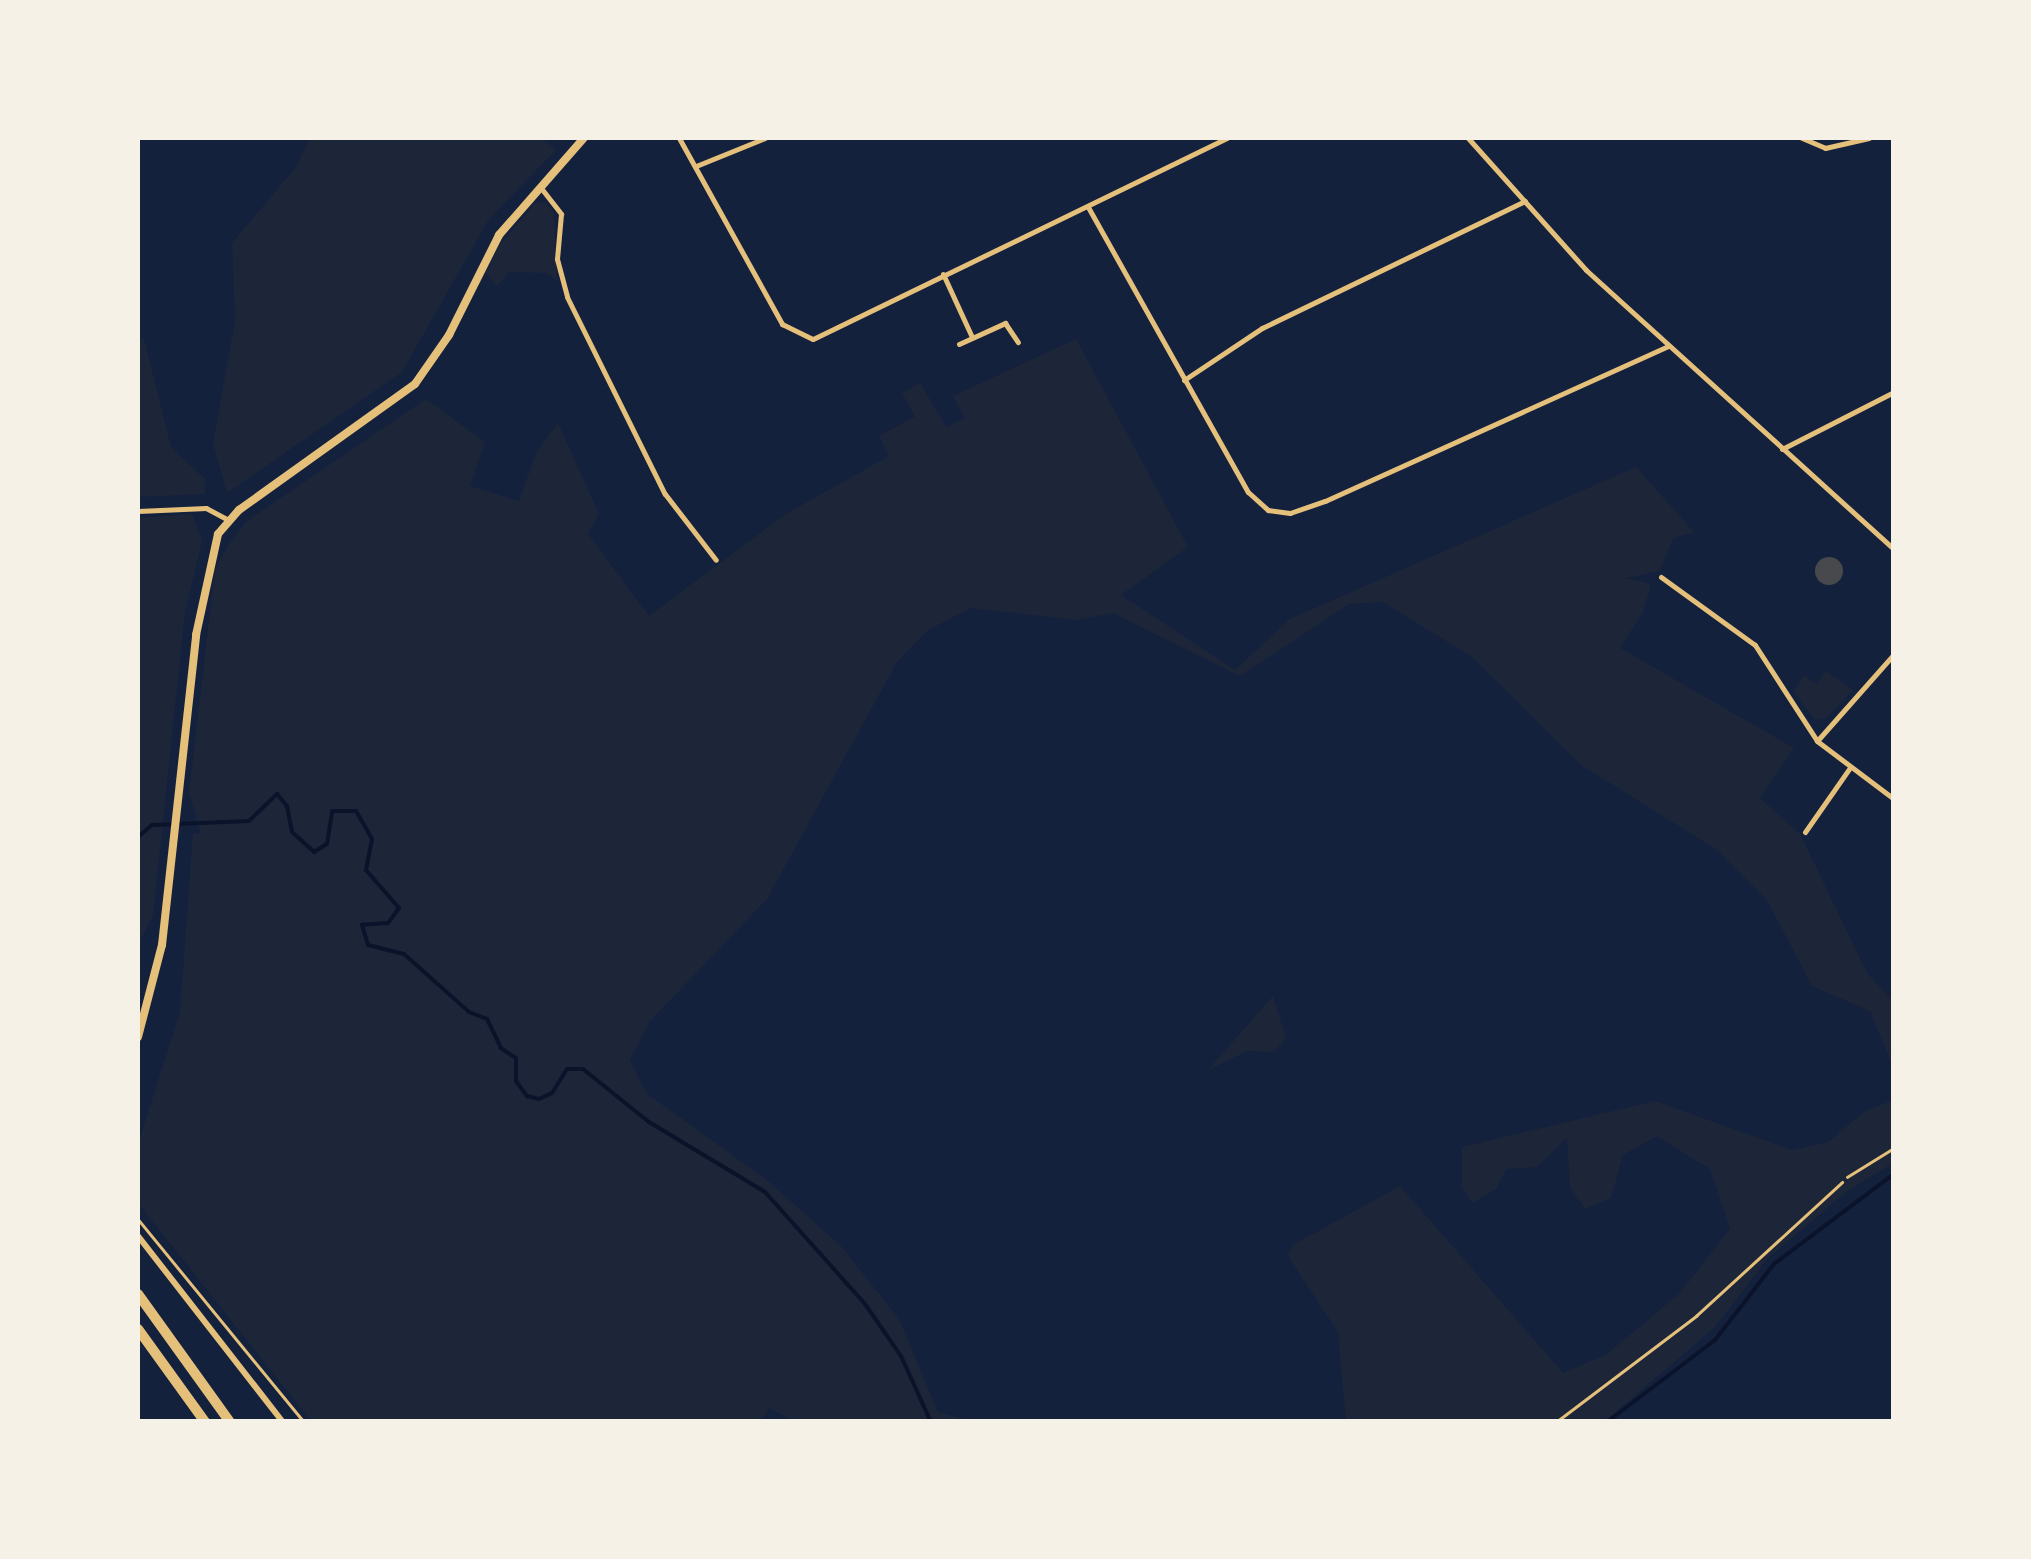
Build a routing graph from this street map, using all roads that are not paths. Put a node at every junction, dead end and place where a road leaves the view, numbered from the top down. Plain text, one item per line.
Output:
1 (584, 138) edge
2 (680, 138) edge
3 (764, 138) edge
4 (1228, 138) edge
5 (1468, 138) edge
6 (1802, 138) edge
7 (1869, 138) edge
8 (696, 166) junction
9 (540, 187) junction
10 (1526, 201) junction
11 (1088, 207) junction
12 (942, 274) junction
13 (972, 337) junction
14 (1018, 342) dead end
15 (959, 344) dead end
16 (1668, 346) junction
17 (1184, 380) junction
18 (1894, 392) edge
19 (1782, 449) junction
20 (138, 511) edge
21 (227, 523) junction
22 (1894, 549) edge
23 (716, 560) dead end
24 (1661, 577) dead end
25 (1894, 654) edge
26 (1817, 741) junction
27 (1850, 769) junction
28 (1894, 799) edge
29 (1805, 832) dead end
30 (138, 1038) edge
31 (1894, 1148) edge
32 (1847, 1177) road end
33 (138, 1236) edge
34 (138, 1294) edge
35 (138, 1329) edge
36 (205, 1422) edge
37 (230, 1422) edge
38 (282, 1422) edge

1 - 9 main road
2 - 8 street
3 - 8 street
4 - 11 street
5 - 10 street
6 - 7 street
8 - 12 street
9 - 21 main road
9 - 23 street
10 - 16 street
10 - 17 street
11 - 12 street
11 - 17 street
12 - 13 street
13 - 14 street
13 - 15 street
16 - 17 street
16 - 19 street
18 - 19 street
19 - 22 street
20 - 21 street
21 - 30 main road
24 - 26 street
25 - 26 street
26 - 27 street
27 - 28 street
27 - 29 street
31 - 32 lane
33 - 38 street
34 - 37 highway
35 - 36 highway

